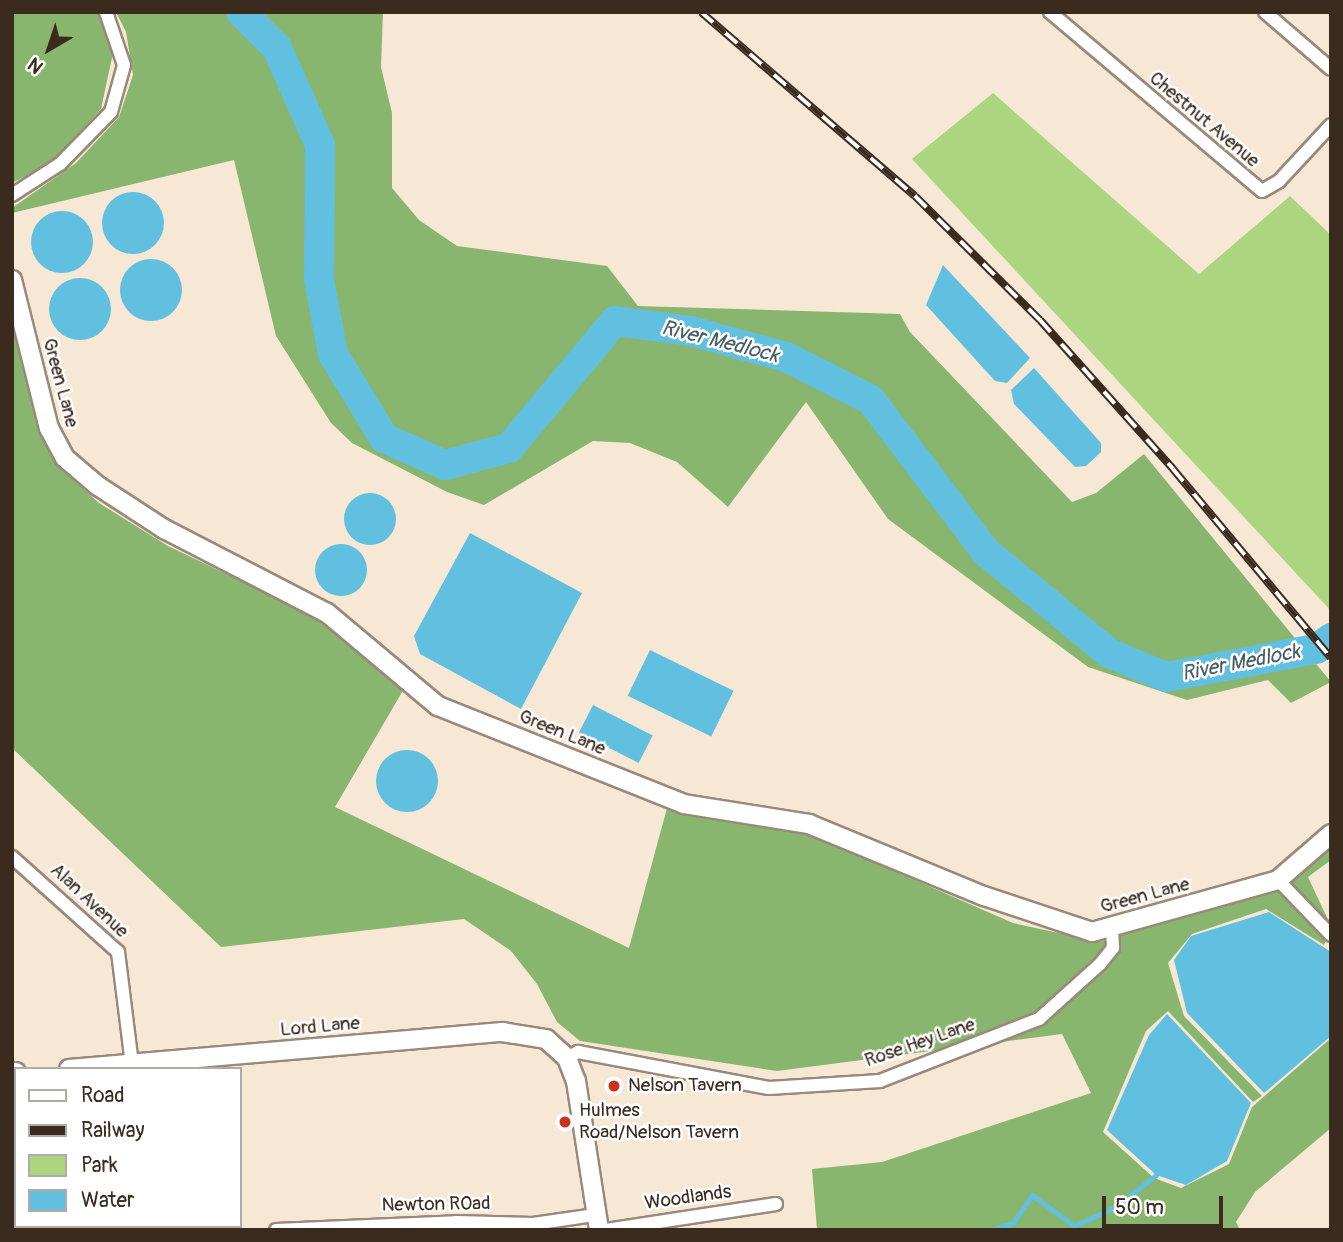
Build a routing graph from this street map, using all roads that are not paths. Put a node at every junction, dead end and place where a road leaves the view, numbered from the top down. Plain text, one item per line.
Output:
1 (106, 12) edge
2 (1050, 12) edge
3 (1265, 12) edge
4 (1331, 69) edge
5 (1331, 125) edge
6 (12, 195) edge
7 (12, 280) edge
8 (1331, 834) edge
9 (12, 857) edge
10 (1278, 880) junction
11 (1112, 930) junction
12 (1331, 935) edge
13 (567, 1058) junction
14 (132, 1065) junction
15 (152, 1066) edge
16 (100, 1067) edge
17 (776, 1204) dead end
18 (597, 1222) edge
19 (455, 1226) edge
20 (276, 1230) edge
21 (606, 1230) edge

1 - 6 street
2 - 5 street, Chestnut Avenue
3 - 4 street
7 - 11 street, Green Lane
8 - 10 street
9 - 14 street, Alan Avenue
10 - 11 street, Green Lane
10 - 12 street
11 - 13 street, Rose Hey Lane
13 - 15 street, Lord Lane
13 - 18 street
14 - 15 street, Lord Lane
14 - 16 street, Lord Lane
17 - 21 street, Woodlands
18 - 19 street, Newton ROad
19 - 20 street, Newton ROad

